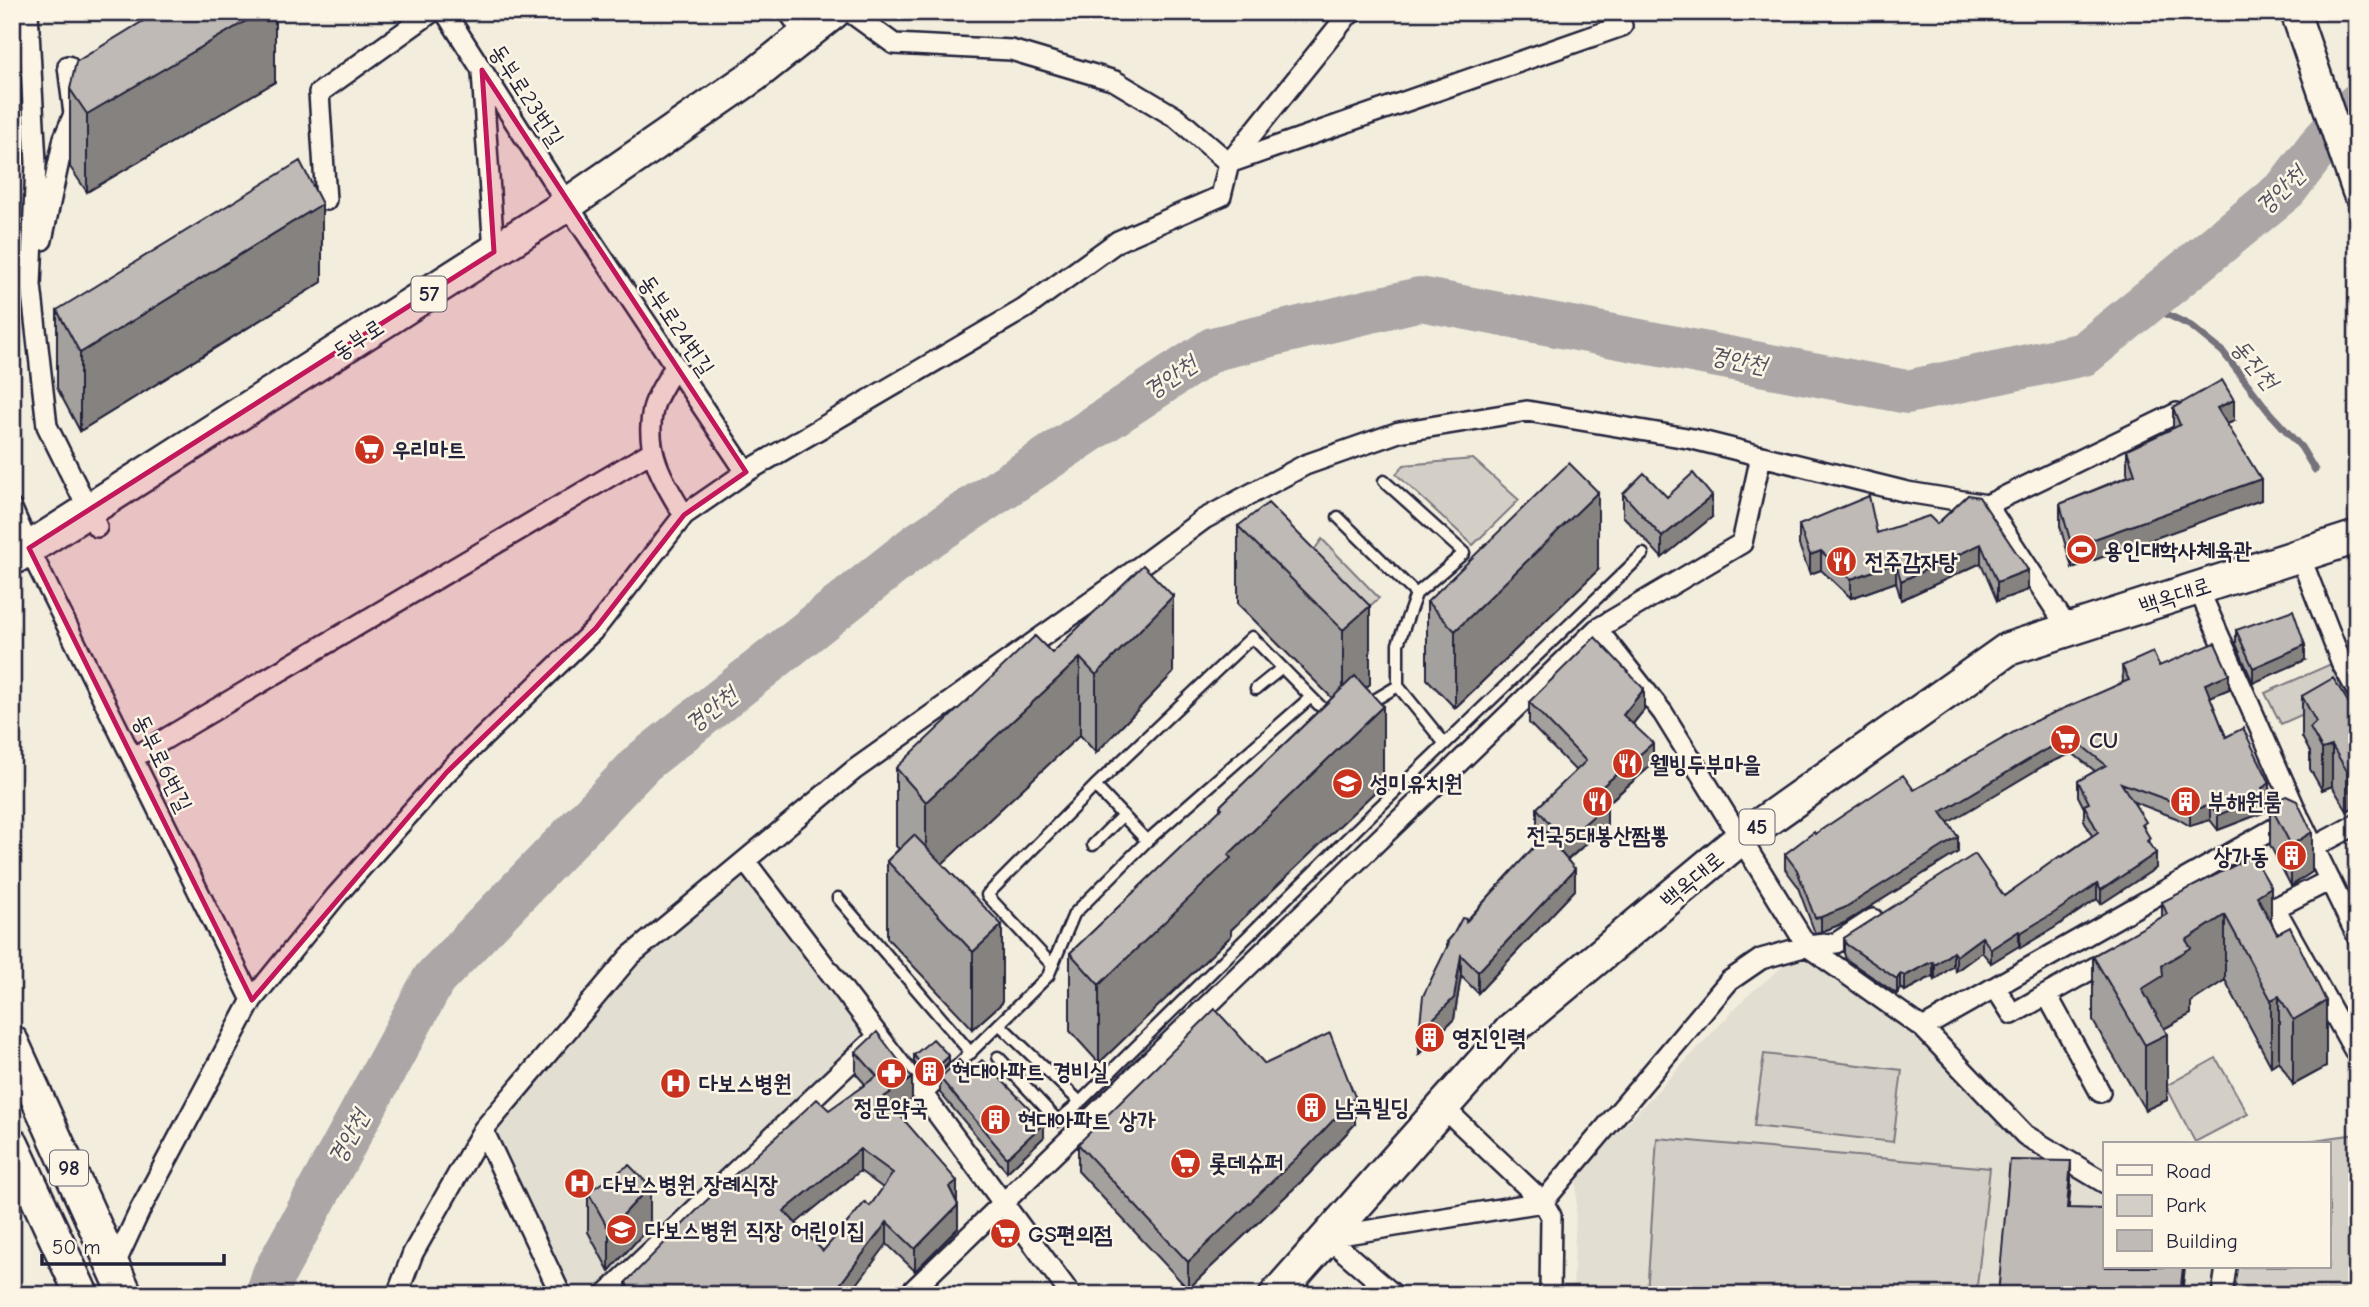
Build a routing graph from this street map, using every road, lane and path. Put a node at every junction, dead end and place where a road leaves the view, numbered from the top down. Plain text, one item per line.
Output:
1 (28, 12) edge
2 (432, 12) edge
3 (445, 12) edge
4 (834, 12) edge
5 (850, 12) edge
6 (1353, 12) edge
7 (2295, 12) edge
8 (797, 24) edge
9 (1622, 26) dead end
10 (68, 65) dead end
11 (482, 70) junction
12 (1229, 163) junction
13 (2357, 192) edge
14 (326, 200) dead end
15 (568, 204) junction
16 (494, 252) junction
17 (32, 285) junction
18 (675, 366) junction
19 (2177, 413) edge
20 (651, 452) junction
21 (1761, 456) junction
22 (746, 472) junction
23 (1384, 481) dead end
24 (1987, 505) junction
25 (12, 509) edge
26 (684, 515) junction
27 (1338, 517) dead end
28 (93, 519) junction
29 (2357, 537) edge
30 (21, 554) edge
31 (1643, 554) dead end
32 (2300, 555) junction
33 (2198, 588) junction
34 (1416, 594) junction
35 (1597, 629) junction
36 (2069, 630) junction
37 (1282, 668) junction
38 (1398, 685) junction
39 (1256, 689) dead end
40 (2357, 691) edge
41 (1311, 696) junction
42 (1357, 710) edge
43 (1337, 723) edge
44 (1445, 744) junction
45 (133, 758) junction
46 (1095, 786) junction
47 (1123, 815) junction
48 (2298, 815) junction
49 (2355, 829) edge
50 (1740, 839) junction
51 (1147, 841) junction
52 (1093, 845) dead end
53 (2314, 847) junction
54 (745, 861) junction
55 (2330, 880) junction
56 (2233, 891) edge
57 (838, 898) dead end
58 (1895, 906) edge
59 (2275, 908) junction
60 (2357, 936) edge
61 (1807, 946) junction
62 (2128, 949) edge
63 (1052, 965) junction
64 (1995, 987) junction
65 (2047, 995) junction
66 (251, 1000) junction
67 (999, 1024) junction
68 (1923, 1028) junction
69 (877, 1037) junction
70 (12, 1042) edge
71 (971, 1053) junction
72 (2357, 1055) edge
73 (998, 1057) dead end
74 (2100, 1092) dead end
75 (925, 1097) junction
76 (1080, 1102) junction
77 (1443, 1107) junction
78 (483, 1129) junction
79 (12, 1144) edge
80 (2103, 1182) edge
81 (1543, 1202) junction
82 (1003, 1205) junction
83 (1327, 1237) junction
84 (114, 1266) junction
85 (2226, 1268) edge
86 (82, 1295) edge
87 (126, 1295) edge
88 (397, 1295) edge
89 (561, 1295) edge
90 (605, 1295) edge
91 (908, 1295) edge
92 (1071, 1295) edge
93 (1276, 1295) edge
94 (1394, 1295) edge
95 (1550, 1295) edge
96 (2222, 1295) edge

1 - 17 street
2 - 14 street
3 - 11 street, 동부로23번길
4 - 8 main road, 동부로 / 57
5 - 12 street
6 - 12 street
7 - 13 street
8 - 15 main road, 동부로 / 57
9 - 12 street
10 - 17 street
11 - 15 street, 동부로23번길
11 - 16 street
12 - 22 street
15 - 16 main road, 동부로 / 57
15 - 18 street, 동부로24번길
16 - 28 main road, 동부로 / 57
17 - 28 street
18 - 20 street
18 - 22 street, 동부로24번길
19 - 24 street
20 - 26 street
20 - 45 street
21 - 24 street
21 - 35 street
21 - 54 street
22 - 26 street
23 - 34 lane
24 - 36 street
25 - 30 street, 동부로6번길
26 - 66 street
27 - 34 lane
28 - 30 main road, 동부로 / 57
29 - 32 main road, 백옥대로 / 45
30 - 45 street, 동부로6번길
31 - 44 lane
32 - 33 main road, 백옥대로 / 45
32 - 40 street
33 - 36 main road, 백옥대로 / 45
33 - 48 street
34 - 38 lane
35 - 50 street
35 - 82 street
36 - 50 main road, 백옥대로 / 45
37 - 39 lane
37 - 41 lane
37 - 46 lane
38 - 42 lane
38 - 44 lane
41 - 43 lane
41 - 51 lane
44 - 76 lane
45 - 66 street, 동부로6번길
46 - 47 lane
46 - 63 lane
47 - 51 lane
47 - 52 lane
48 - 53 street
48 - 64 street
49 - 53 street
50 - 61 street
50 - 77 main road, 백옥대로 / 45
51 - 63 lane
53 - 55 street
54 - 69 street
54 - 78 street
55 - 59 street
55 - 60 street
56 - 59 street
57 - 71 lane
58 - 61 street
59 - 72 street
61 - 68 street
61 - 81 street
62 - 65 street
63 - 67 lane
64 - 65 street
64 - 68 street
65 - 74 street
66 - 84 street
67 - 71 lane
67 - 76 lane
68 - 80 street
69 - 75 street
69 - 90 street
70 - 84 main road, 98
71 - 75 lane
73 - 76 lane
75 - 82 street
77 - 81 street
77 - 83 main road, 백옥대로 / 45
78 - 88 street
78 - 89 street
79 - 86 main road, 98
81 - 83 street
81 - 95 street
82 - 91 street
82 - 92 street
83 - 93 main road, 백옥대로 / 45
83 - 94 street
84 - 87 main road, 98
85 - 96 street

